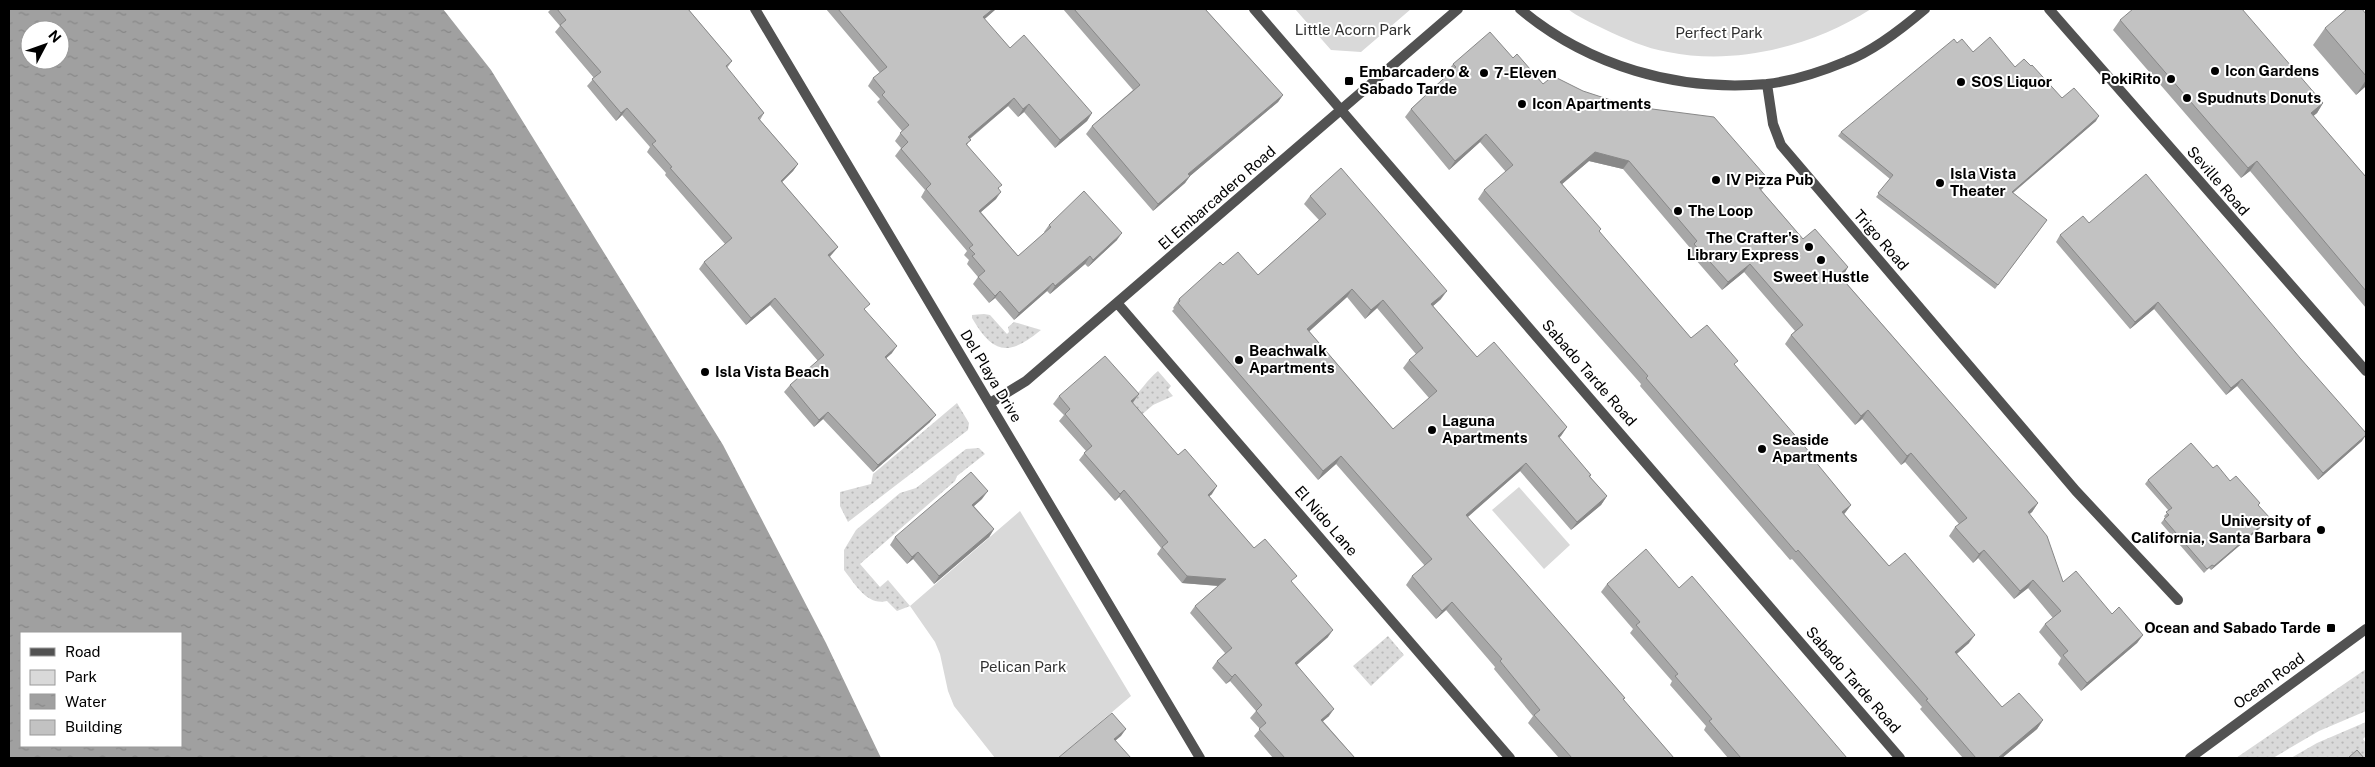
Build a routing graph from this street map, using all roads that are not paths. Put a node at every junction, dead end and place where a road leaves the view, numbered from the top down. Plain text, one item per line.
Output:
1 (754, 9) edge
2 (1254, 9) edge
3 (1458, 9) edge
4 (1520, 9) edge
5 (1925, 9) edge
6 (2049, 9) edge
7 (1767, 84) junction
8 (1341, 109) junction
9 (1118, 304) junction
10 (2366, 371) edge
11 (990, 403) junction
12 (2178, 600) dead end
13 (2366, 629) edge
14 (1200, 758) edge
15 (1510, 758) edge
16 (1900, 758) edge
17 (2190, 758) edge

1 - 11 street, Del Playa Drive
2 - 8 street, Sabado Tarde Road
3 - 8 street, El Embarcadero Road
4 - 7 street
5 - 7 street
6 - 10 street, Seville Road
7 - 12 street, Trigo Road
8 - 9 street, El Embarcadero Road
8 - 16 street, Sabado Tarde Road
9 - 11 street, El Embarcadero Road
9 - 15 street, El Nido Lane
11 - 14 street, Del Playa Drive
13 - 17 street, Ocean Road

